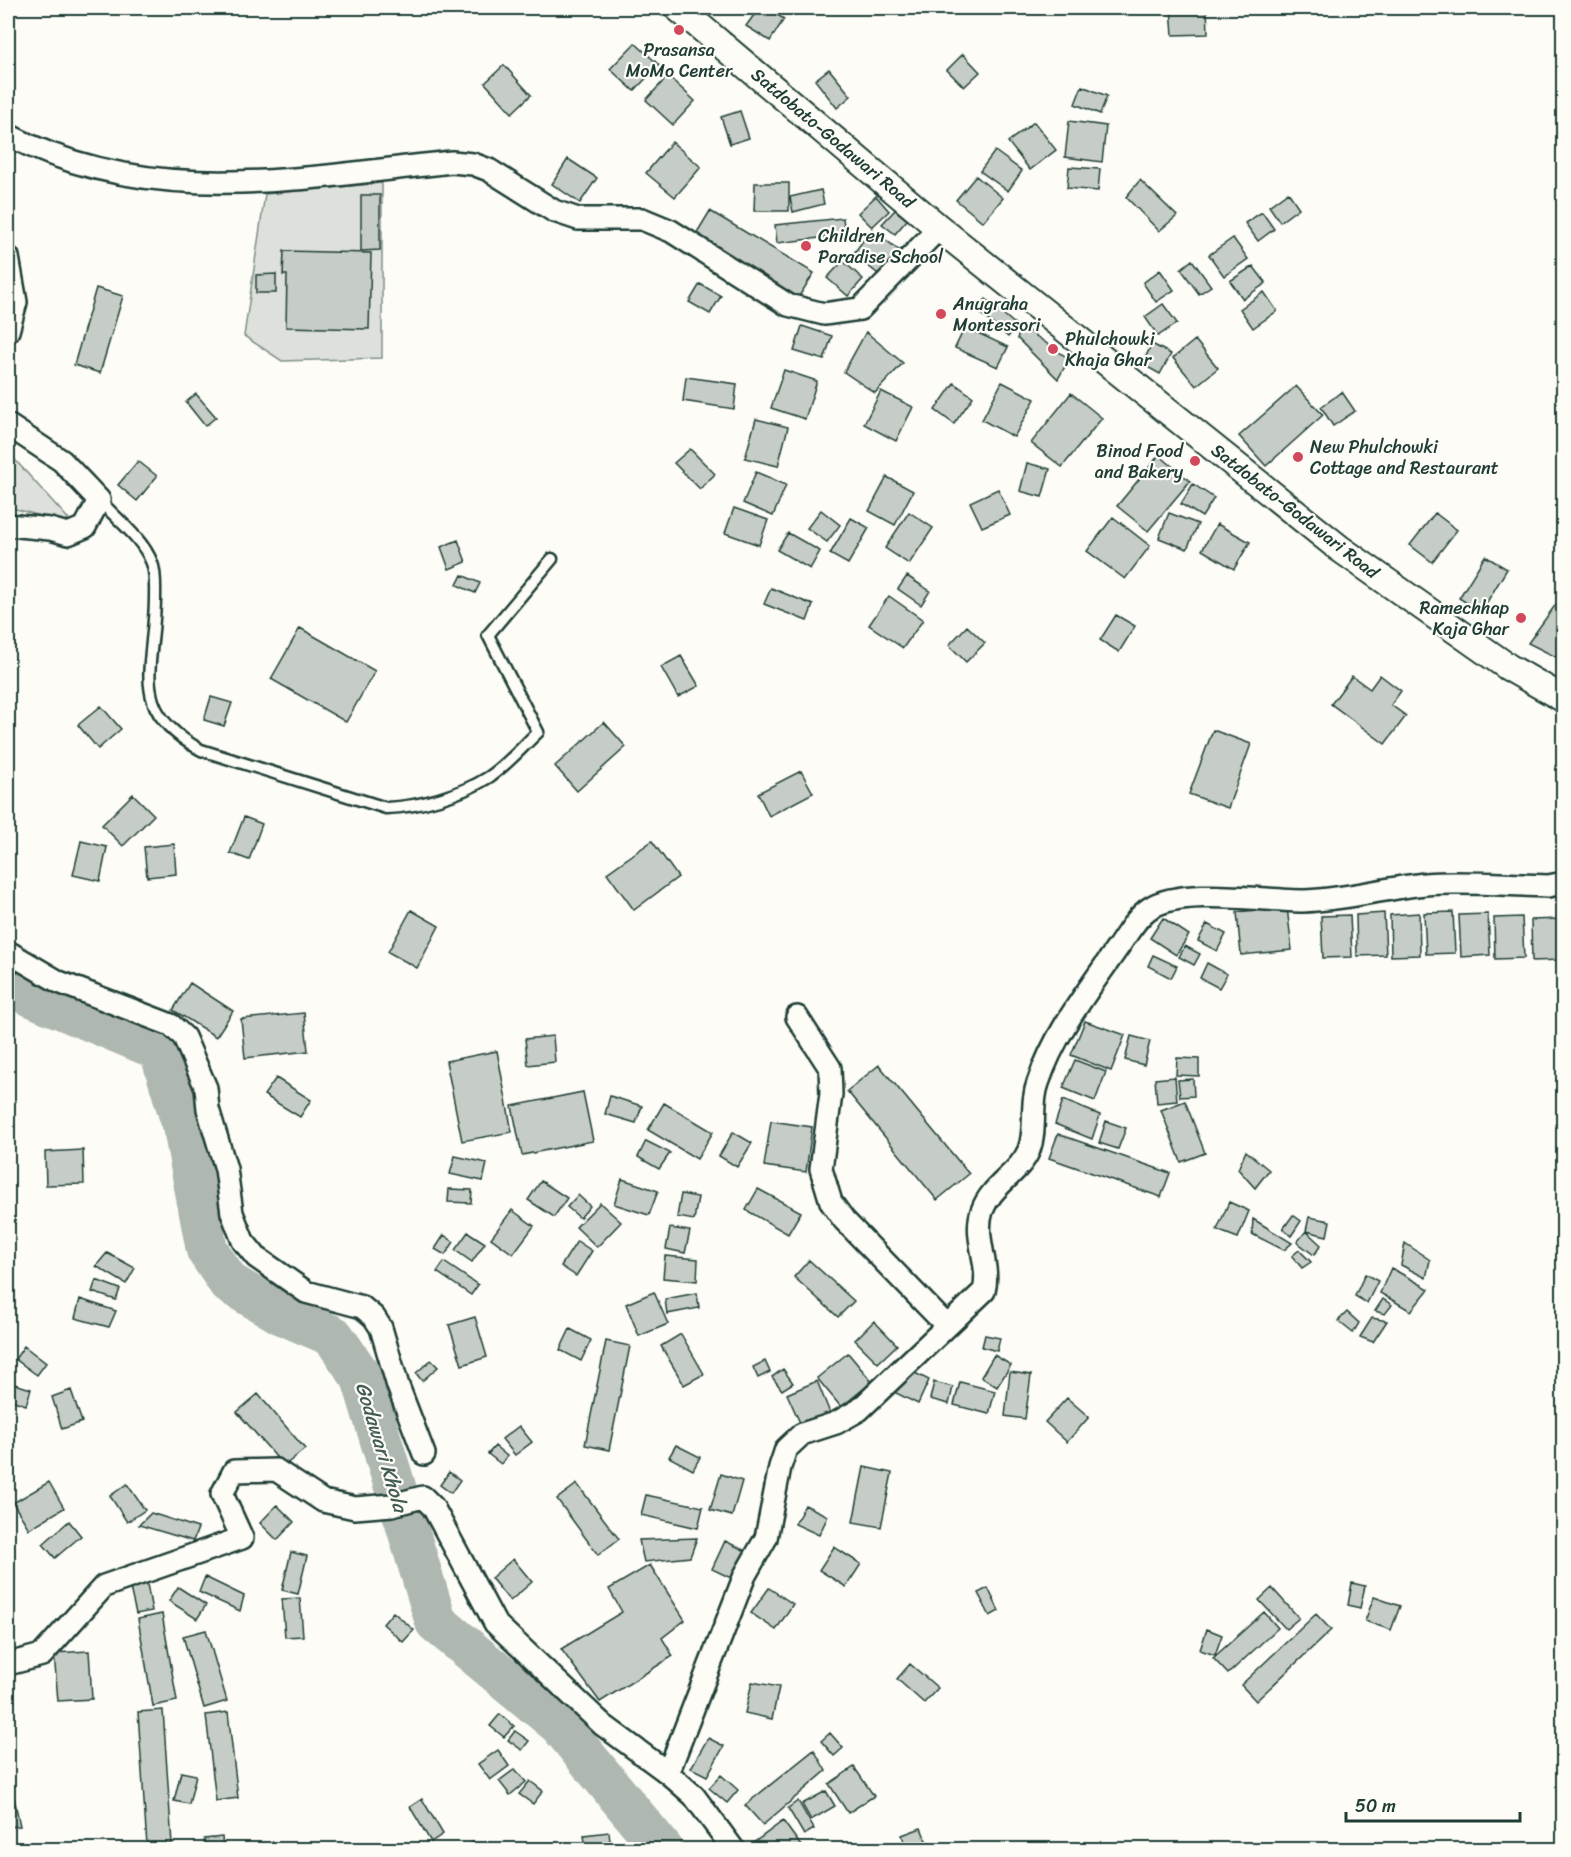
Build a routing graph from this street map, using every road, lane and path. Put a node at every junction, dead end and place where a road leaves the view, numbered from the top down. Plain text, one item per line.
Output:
1 (678, 8) edge
2 (8, 135) edge
3 (939, 228) junction
4 (8, 257) edge
5 (8, 331) edge
6 (8, 425) edge
7 (99, 500) junction
8 (8, 525) edge
9 (552, 559) dead end
10 (1563, 699) edge
11 (1563, 883) edge
12 (8, 952) edge
13 (797, 1017) dead end
14 (946, 1325) junction
15 (424, 1454) dead end
16 (8, 1664) edge
17 (668, 1773) junction
18 (734, 1850) edge

1 - 3 street, Satdobato-Godawari Road
2 - 3 street
3 - 10 street, Satdobato-Godawari Road
4 - 5 street
6 - 7 street
7 - 8 street
7 - 9 lane
11 - 14 street
12 - 15 street
13 - 14 street
14 - 17 street
16 - 17 street
17 - 18 street

